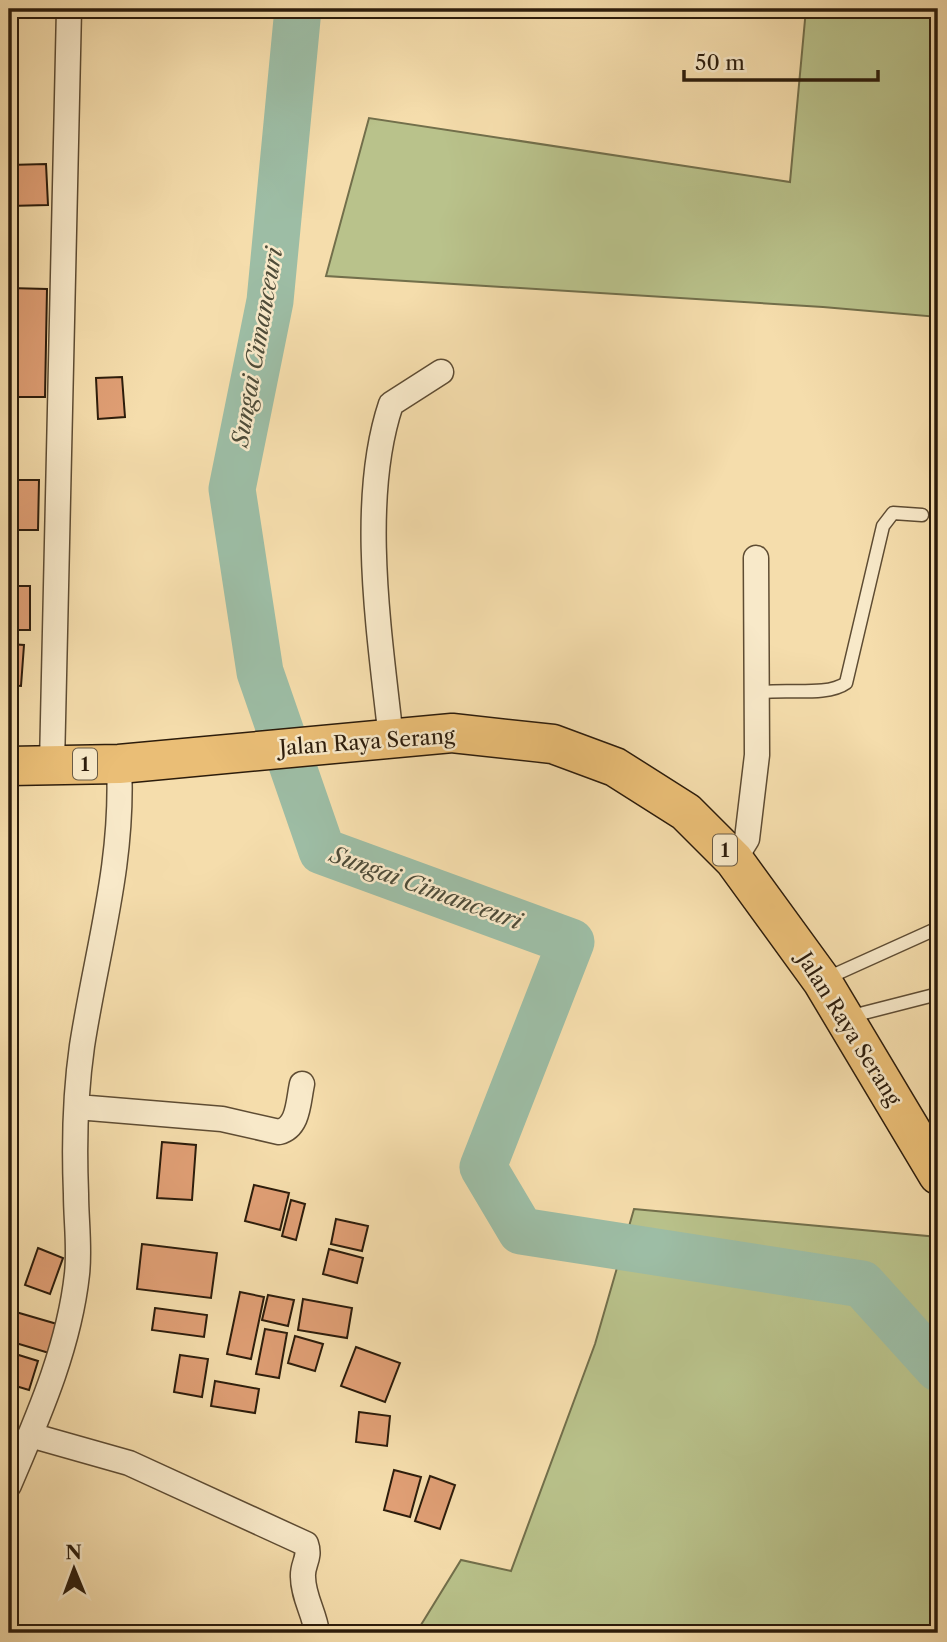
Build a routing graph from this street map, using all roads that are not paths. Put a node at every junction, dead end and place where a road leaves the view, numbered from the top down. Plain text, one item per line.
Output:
1 (69, 9) edge
2 (441, 372) dead end
3 (922, 516) dead end
4 (757, 558) dead end
5 (757, 693) junction
6 (381, 739) junction
7 (120, 764) junction
8 (52, 765) junction
9 (9, 766) edge
10 (734, 860) junction
11 (938, 928) edge
12 (822, 981) junction
13 (938, 994) edge
14 (844, 1018) junction
15 (302, 1084) dead end
16 (77, 1107) junction
17 (938, 1175) edge
18 (30, 1435) junction
19 (9, 1485) edge
20 (317, 1633) edge

1 - 8 street
2 - 6 street
3 - 5 lane
4 - 5 street
5 - 10 street
6 - 7 highway, Jalan Raya Serang / 1
6 - 10 highway, Jalan Raya Serang / 1
7 - 8 highway, Jalan Raya Serang / 1
7 - 16 street
8 - 9 highway, Jalan Raya Serang / 1
10 - 12 highway, Jalan Raya Serang / 1
11 - 12 lane
12 - 14 highway, Jalan Raya Serang / 1
13 - 14 lane
14 - 17 highway, Jalan Raya Serang / 1
15 - 16 street
16 - 18 street
18 - 19 street
18 - 20 street

